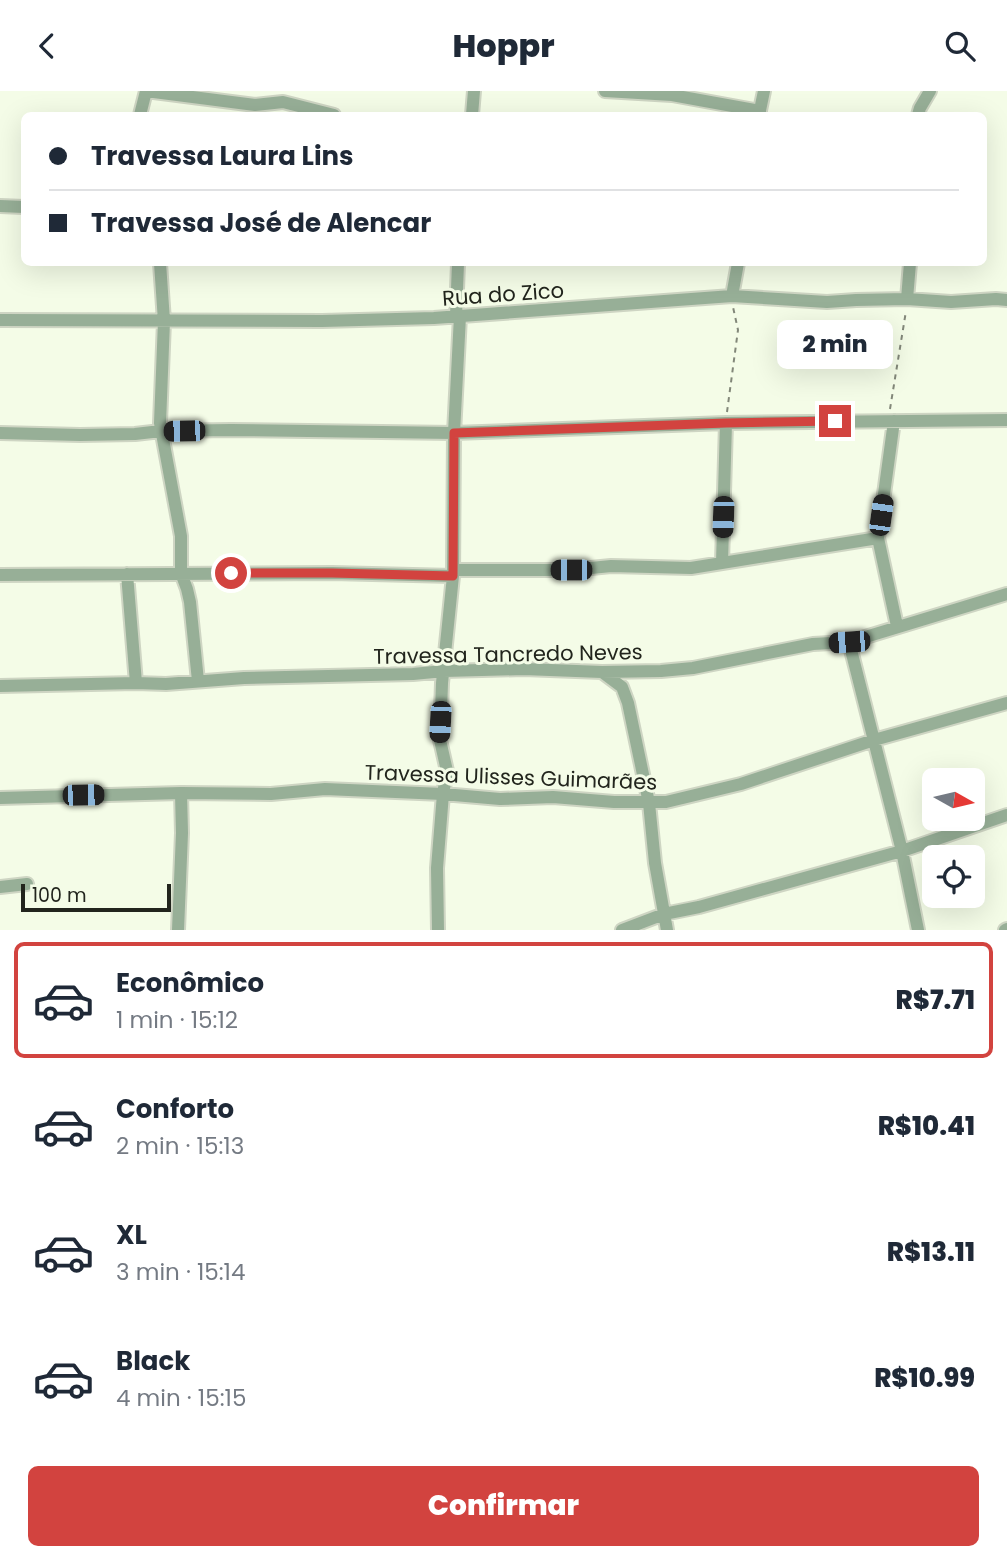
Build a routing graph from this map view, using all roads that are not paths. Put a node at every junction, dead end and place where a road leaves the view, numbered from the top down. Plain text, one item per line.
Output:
1 (146, 91) edge
2 (474, 91) edge
3 (604, 91) edge
4 (764, 91) edge
5 (930, 91) edge
6 (141, 112) edge
7 (322, 112) edge
8 (472, 112) edge
9 (755, 112) edge
10 (760, 112) edge
11 (919, 112) edge
12 (0, 206) edge
13 (21, 207) edge
14 (160, 266) edge
15 (458, 266) edge
16 (737, 266) edge
17 (910, 266) edge
18 (732, 296) junction
19 (907, 299) junction
20 (1007, 300) edge
21 (458, 316) junction
22 (0, 320) edge
23 (164, 321) junction
24 (1007, 420) edge
25 (892, 421) junction
26 (726, 423) junction
27 (161, 431) junction
28 (0, 433) edge
29 (454, 433) junction
30 (878, 538) junction
31 (722, 563) junction
32 (181, 573) junction
33 (453, 573) junction
34 (127, 574) junction
35 (0, 575) edge
36 (1007, 594) edge
37 (897, 626) junction
38 (849, 642) junction
39 (444, 671) junction
40 (602, 672) junction
41 (198, 681) junction
42 (136, 683) junction
43 (0, 686) edge
44 (1007, 703) edge
45 (874, 740) junction
46 (181, 793) junction
47 (443, 794) junction
48 (0, 798) edge
49 (649, 803) junction
50 (1007, 815) edge
51 (902, 851) junction
52 (27, 884) dead end
53 (0, 887) edge
54 (664, 914) junction
55 (178, 930) edge
56 (438, 930) edge
57 (622, 930) edge
58 (667, 930) edge
59 (918, 930) edge

1 - 6 street
1 - 7 street
2 - 8 street
3 - 9 street
4 - 10 street
5 - 11 street
12 - 13 street
14 - 23 street
15 - 21 street
16 - 18 street
17 - 19 street
18 - 19 street, Rua do Zico
18 - 21 street, Rua do Zico
19 - 20 street, Rua do Zico
21 - 23 street, Rua do Zico
21 - 29 street
22 - 23 street, Rua do Zico
23 - 27 street
24 - 25 street
25 - 26 street
25 - 30 street
26 - 29 street
26 - 31 street
27 - 28 street
27 - 29 street
27 - 32 street
29 - 33 street
30 - 31 street
30 - 37 street
31 - 33 street
32 - 33 street
32 - 34 street
32 - 41 street
33 - 39 street
34 - 35 street
34 - 42 street
36 - 37 street, Travessa Tancredo Neves
37 - 38 street, Travessa Tancredo Neves
38 - 40 street, Travessa Tancredo Neves
38 - 45 street
39 - 40 street, Travessa Tancredo Neves
39 - 41 street, Travessa Tancredo Neves
39 - 47 street
40 - 49 street
41 - 42 street, Travessa Tancredo Neves
42 - 43 street, Travessa Tancredo Neves
44 - 45 street, Travessa Ulisses Guimarães
45 - 49 street, Travessa Ulisses Guimarães
45 - 51 street
46 - 47 street, Travessa Ulisses Guimarães
46 - 48 street, Travessa Ulisses Guimarães
46 - 55 street
47 - 49 street, Travessa Ulisses Guimarães
47 - 56 street
49 - 54 street
50 - 51 street
51 - 54 street
51 - 59 street
52 - 53 street
54 - 57 street
54 - 58 street

